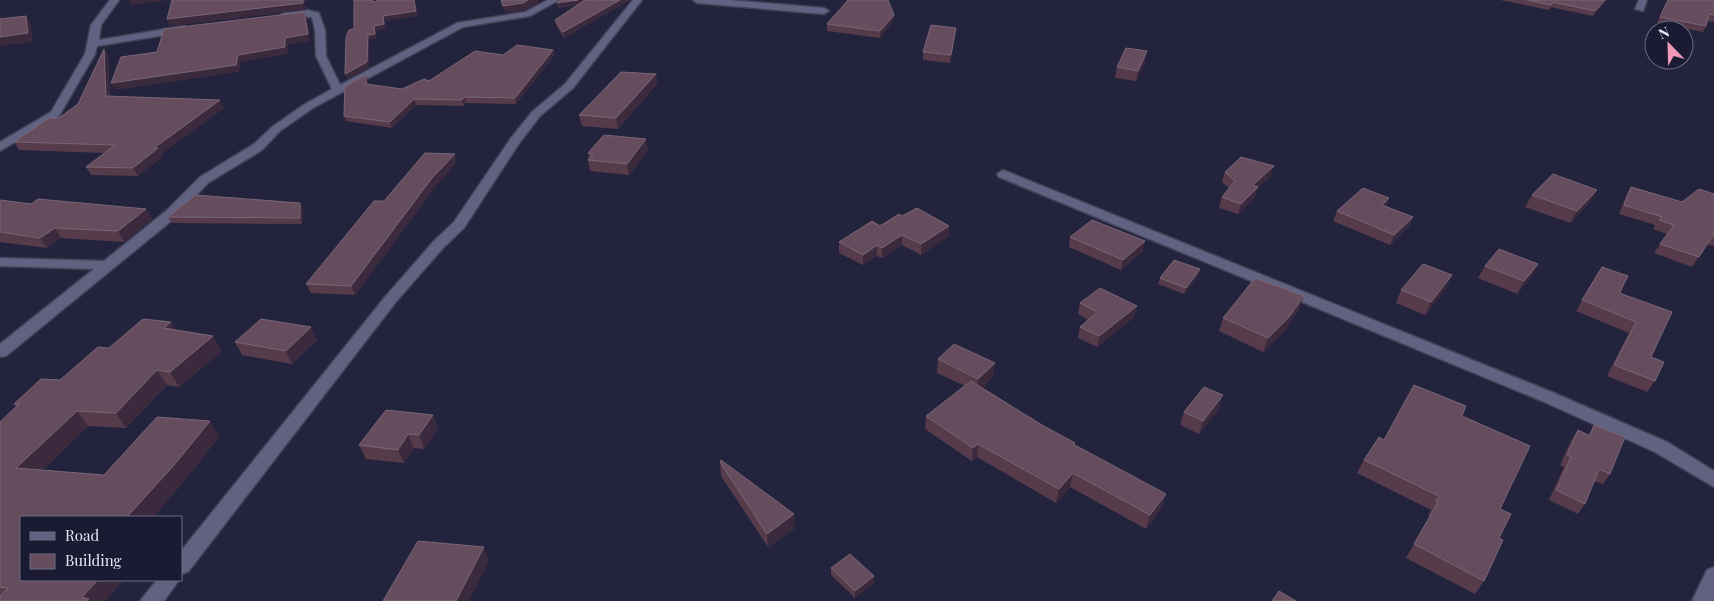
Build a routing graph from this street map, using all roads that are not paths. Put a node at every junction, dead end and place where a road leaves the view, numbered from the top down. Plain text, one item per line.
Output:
1 (115, 0) edge
2 (554, 0) edge
3 (638, 0) edge
4 (698, 0) edge
5 (824, 10) dead end
6 (280, 16) edge
7 (196, 27) edge
8 (92, 44) junction
9 (338, 91) junction
10 (0, 147) edge
11 (1002, 174) dead end
12 (0, 262) edge
13 (108, 265) junction
14 (0, 352) edge
15 (1714, 480) edge
16 (182, 565) edge
17 (1714, 576) edge
18 (168, 581) edge
19 (151, 601) edge
20 (1703, 601) edge

1 - 8 street
2 - 9 street
3 - 16 street
4 - 5 street
6 - 9 street
7 - 8 street
8 - 10 street
9 - 13 street
11 - 15 street
12 - 13 street
13 - 14 street
17 - 20 street
18 - 19 street

